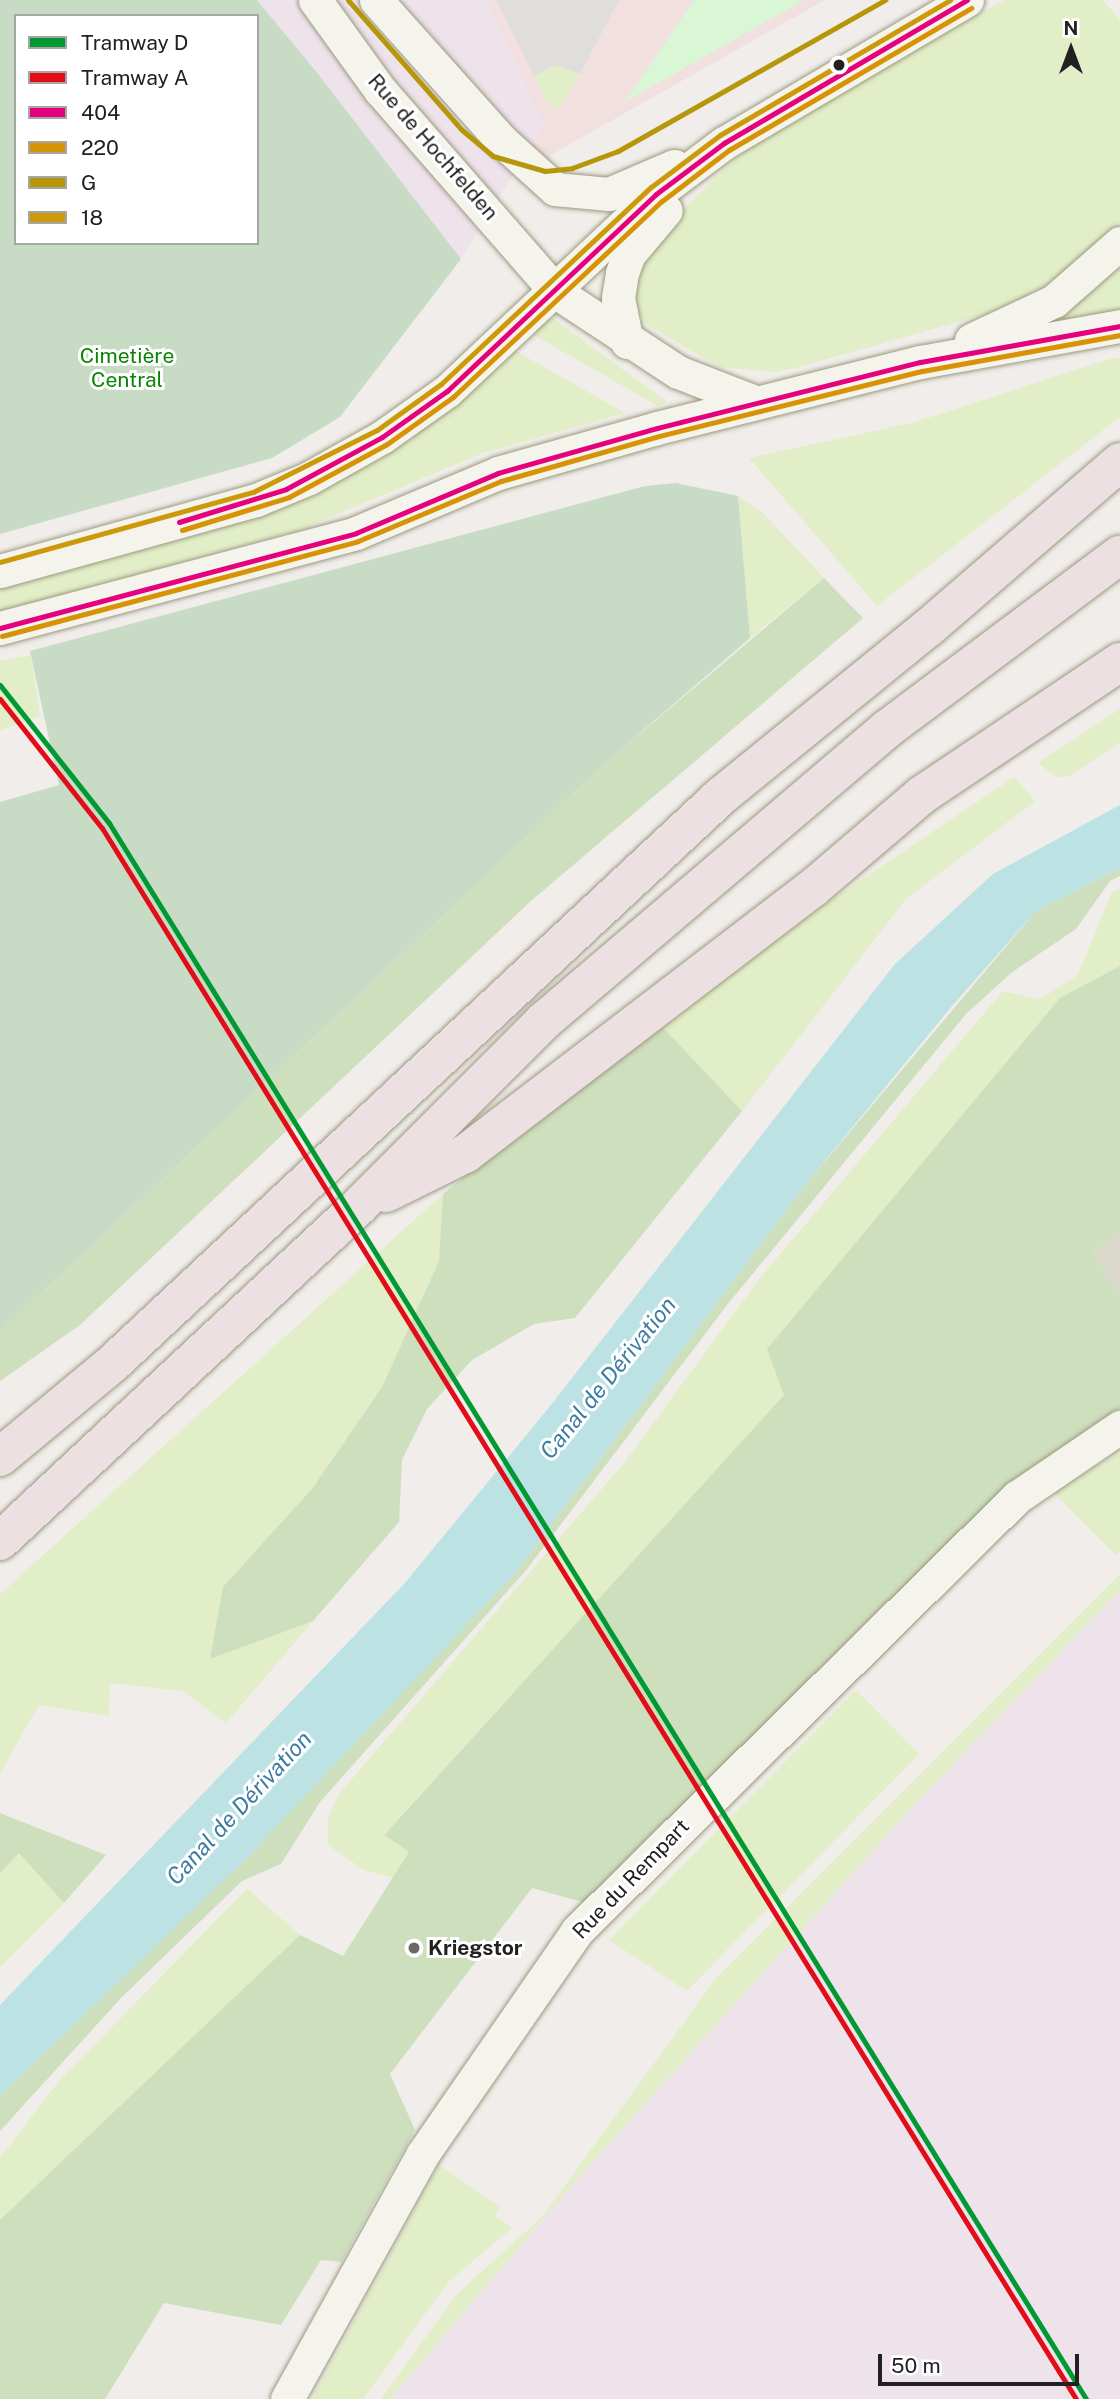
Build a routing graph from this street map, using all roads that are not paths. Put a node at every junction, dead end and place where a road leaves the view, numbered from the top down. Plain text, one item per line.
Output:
1 (315, 0) edge
2 (376, 0) edge
3 (968, 0) edge
4 (723, 144) junction
5 (1120, 243) edge
6 (556, 292) junction
7 (1120, 326) edge
8 (627, 342) junction
9 (920, 362) junction
10 (755, 402) junction
11 (1120, 461) edge
12 (1120, 499) edge
13 (1120, 555) edge
14 (0, 571) edge
15 (0, 628) edge
16 (928, 628) junction
17 (1120, 662) edge
18 (359, 1206) junction
19 (1120, 1427) edge
20 (0, 1457) edge
21 (0, 1541) edge
22 (287, 2399) edge

1 - 6 main road, Rue de Hochfelden
2 - 4 main road
3 - 4 main road
4 - 6 main road
4 - 8 main road
5 - 9 main road
6 - 8 main road, Rue de Hochfelden
6 - 14 main road
7 - 9 main road
8 - 10 main road, Rue de Hochfelden
9 - 10 main road
10 - 15 main road
11 - 16 highway
12 - 16 highway
13 - 18 highway
16 - 20 highway
17 - 18 highway
18 - 21 highway
19 - 22 main road, Rue du Rempart

